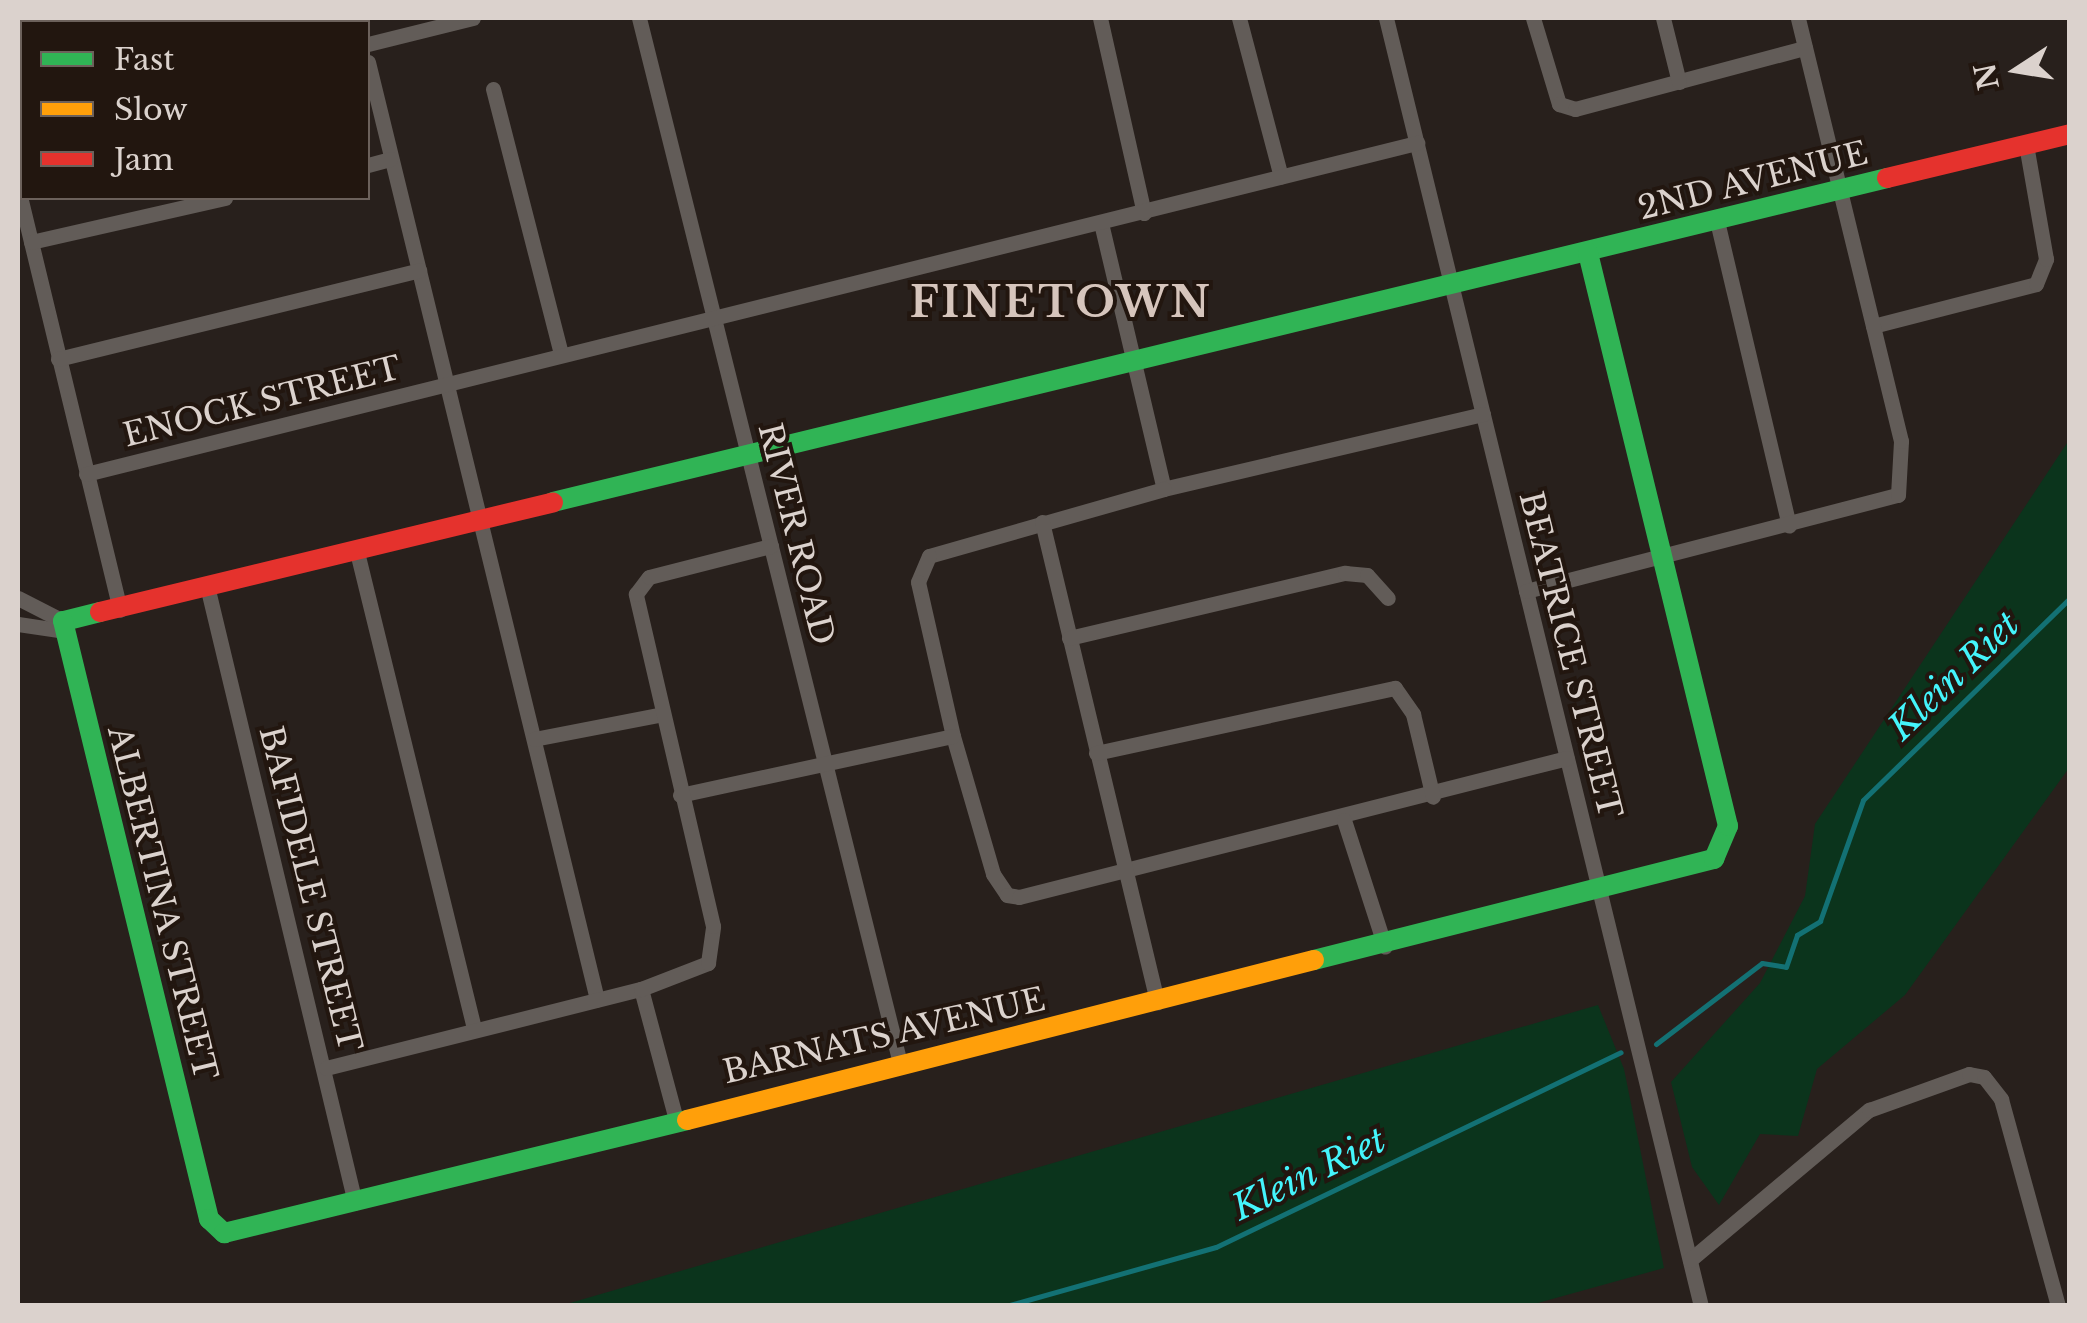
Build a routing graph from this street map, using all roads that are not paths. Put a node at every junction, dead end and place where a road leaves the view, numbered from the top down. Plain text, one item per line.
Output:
1 (473, 18) edge
2 (638, 18) edge
3 (1100, 18) edge
4 (1239, 18) edge
5 (1386, 18) edge
6 (1533, 18) edge
7 (1664, 18) edge
8 (1798, 18) edge
9 (370, 44) edge
10 (1806, 48) junction
11 (370, 71) edge
12 (1679, 82) junction
13 (493, 89) dead end
14 (2070, 134) edge
15 (1417, 143) junction
16 (2026, 144) junction
17 (390, 159) junction
18 (370, 164) edge
19 (1281, 177) junction
20 (1840, 190) junction
21 (21, 200) edge
22 (215, 200) edge
23 (1144, 213) junction
24 (1716, 221) junction
25 (1102, 223) junction
26 (31, 242) junction
27 (1588, 252) junction
28 (420, 270) junction
29 (1452, 286) junction
30 (714, 318) junction
31 (1873, 326) junction
32 (561, 354) junction
33 (58, 359) junction
34 (1133, 364) junction
35 (452, 384) junction
36 (1483, 414) junction
37 (748, 457) junction
38 (86, 474) junction
39 (1164, 489) junction
40 (482, 522) junction
41 (1042, 522) junction
42 (1789, 526) junction
43 (770, 546) junction
44 (357, 552) junction
45 (1665, 557) junction
46 (208, 590) junction
47 (1526, 590) junction
48 (18, 598) edge
49 (1388, 598) dead end
50 (120, 610) junction
51 (18, 624) edge
52 (64, 626) junction
53 (1069, 638) junction
54 (659, 715) junction
55 (952, 736) junction
56 (534, 739) junction
57 (1096, 753) junction
58 (1567, 758) junction
59 (825, 762) junction
60 (680, 795) junction
61 (1433, 797) junction
62 (1344, 820) junction
63 (1126, 873) junction
64 (1599, 890) junction
65 (1385, 948) junction
66 (640, 990) junction
67 (597, 999) junction
68 (1157, 1002) junction
69 (474, 1029) junction
70 (900, 1063) junction
71 (326, 1068) junction
72 (676, 1116) junction
73 (203, 1200) joint
74 (355, 1202) junction
75 (1690, 1260) junction
76 (1702, 1306) edge
77 (2058, 1306) edge

1 - 9 street
2 - 30 street, RIVER ROAD
3 - 23 street
4 - 19 street
5 - 15 street, BEATRICE STREET
6 - 12 street
7 - 12 street
8 - 10 street
10 - 12 street
10 - 20 street
11 - 17 street
13 - 32 street
14 - 16 street, 2ND AVENUE
15 - 19 street, ENOCK STREET
15 - 29 street, BEATRICE STREET
16 - 20 street, 2ND AVENUE
16 - 31 street
17 - 18 street
17 - 28 street
19 - 23 street, ENOCK STREET
20 - 24 street, 2ND AVENUE
20 - 31 street
21 - 26 street
22 - 26 street
23 - 25 street, ENOCK STREET
24 - 27 street, 2ND AVENUE
24 - 42 street
25 - 30 street, ENOCK STREET
25 - 34 street
26 - 33 street
27 - 29 street, 2ND AVENUE
27 - 45 street
28 - 33 street
28 - 35 street
29 - 34 street, 2ND AVENUE
29 - 36 street, BEATRICE STREET
30 - 32 street, ENOCK STREET
30 - 37 street, RIVER ROAD
31 - 42 street
32 - 35 street, ENOCK STREET
33 - 38 street
34 - 37 street, 2ND AVENUE
34 - 39 street
35 - 38 street, ENOCK STREET
35 - 40 street
36 - 39 street
36 - 47 street, BEATRICE STREET
37 - 40 street, 2ND AVENUE
37 - 43 street, RIVER ROAD
38 - 50 street
39 - 41 street
40 - 44 street, 2ND AVENUE
40 - 56 street
41 - 53 street
41 - 55 street
42 - 45 street
43 - 54 street
43 - 59 street, RIVER ROAD
44 - 46 street, 2ND AVENUE
44 - 69 street
45 - 47 street
45 - 64 street, BARNATS AVENUE
46 - 50 street, 2ND AVENUE
46 - 71 street, BAFIDELE STREET
47 - 58 street, BEATRICE STREET
48 - 52 street
49 - 53 street
50 - 52 street, 2ND AVENUE
51 - 52 street
52 - 73 street, ALBERTINA STREET
53 - 57 street
54 - 56 street
54 - 60 street
55 - 59 street
55 - 63 street
56 - 67 street
57 - 61 street
57 - 63 street
58 - 61 street
58 - 64 street, BEATRICE STREET
59 - 60 street
59 - 70 street, RIVER ROAD
60 - 66 street
61 - 62 street
62 - 63 street
62 - 65 street
63 - 68 street
64 - 65 street, BARNATS AVENUE
64 - 75 street, BEATRICE STREET
65 - 68 street, BARNATS AVENUE
66 - 67 street
66 - 72 street
67 - 69 street
68 - 70 street, BARNATS AVENUE
69 - 71 street
70 - 72 street, BARNATS AVENUE
71 - 74 street, BAFIDELE STREET
72 - 74 street, BARNATS AVENUE
73 - 74 street, BARNATS AVENUE
75 - 76 street, BEATRICE STREET
75 - 77 street

